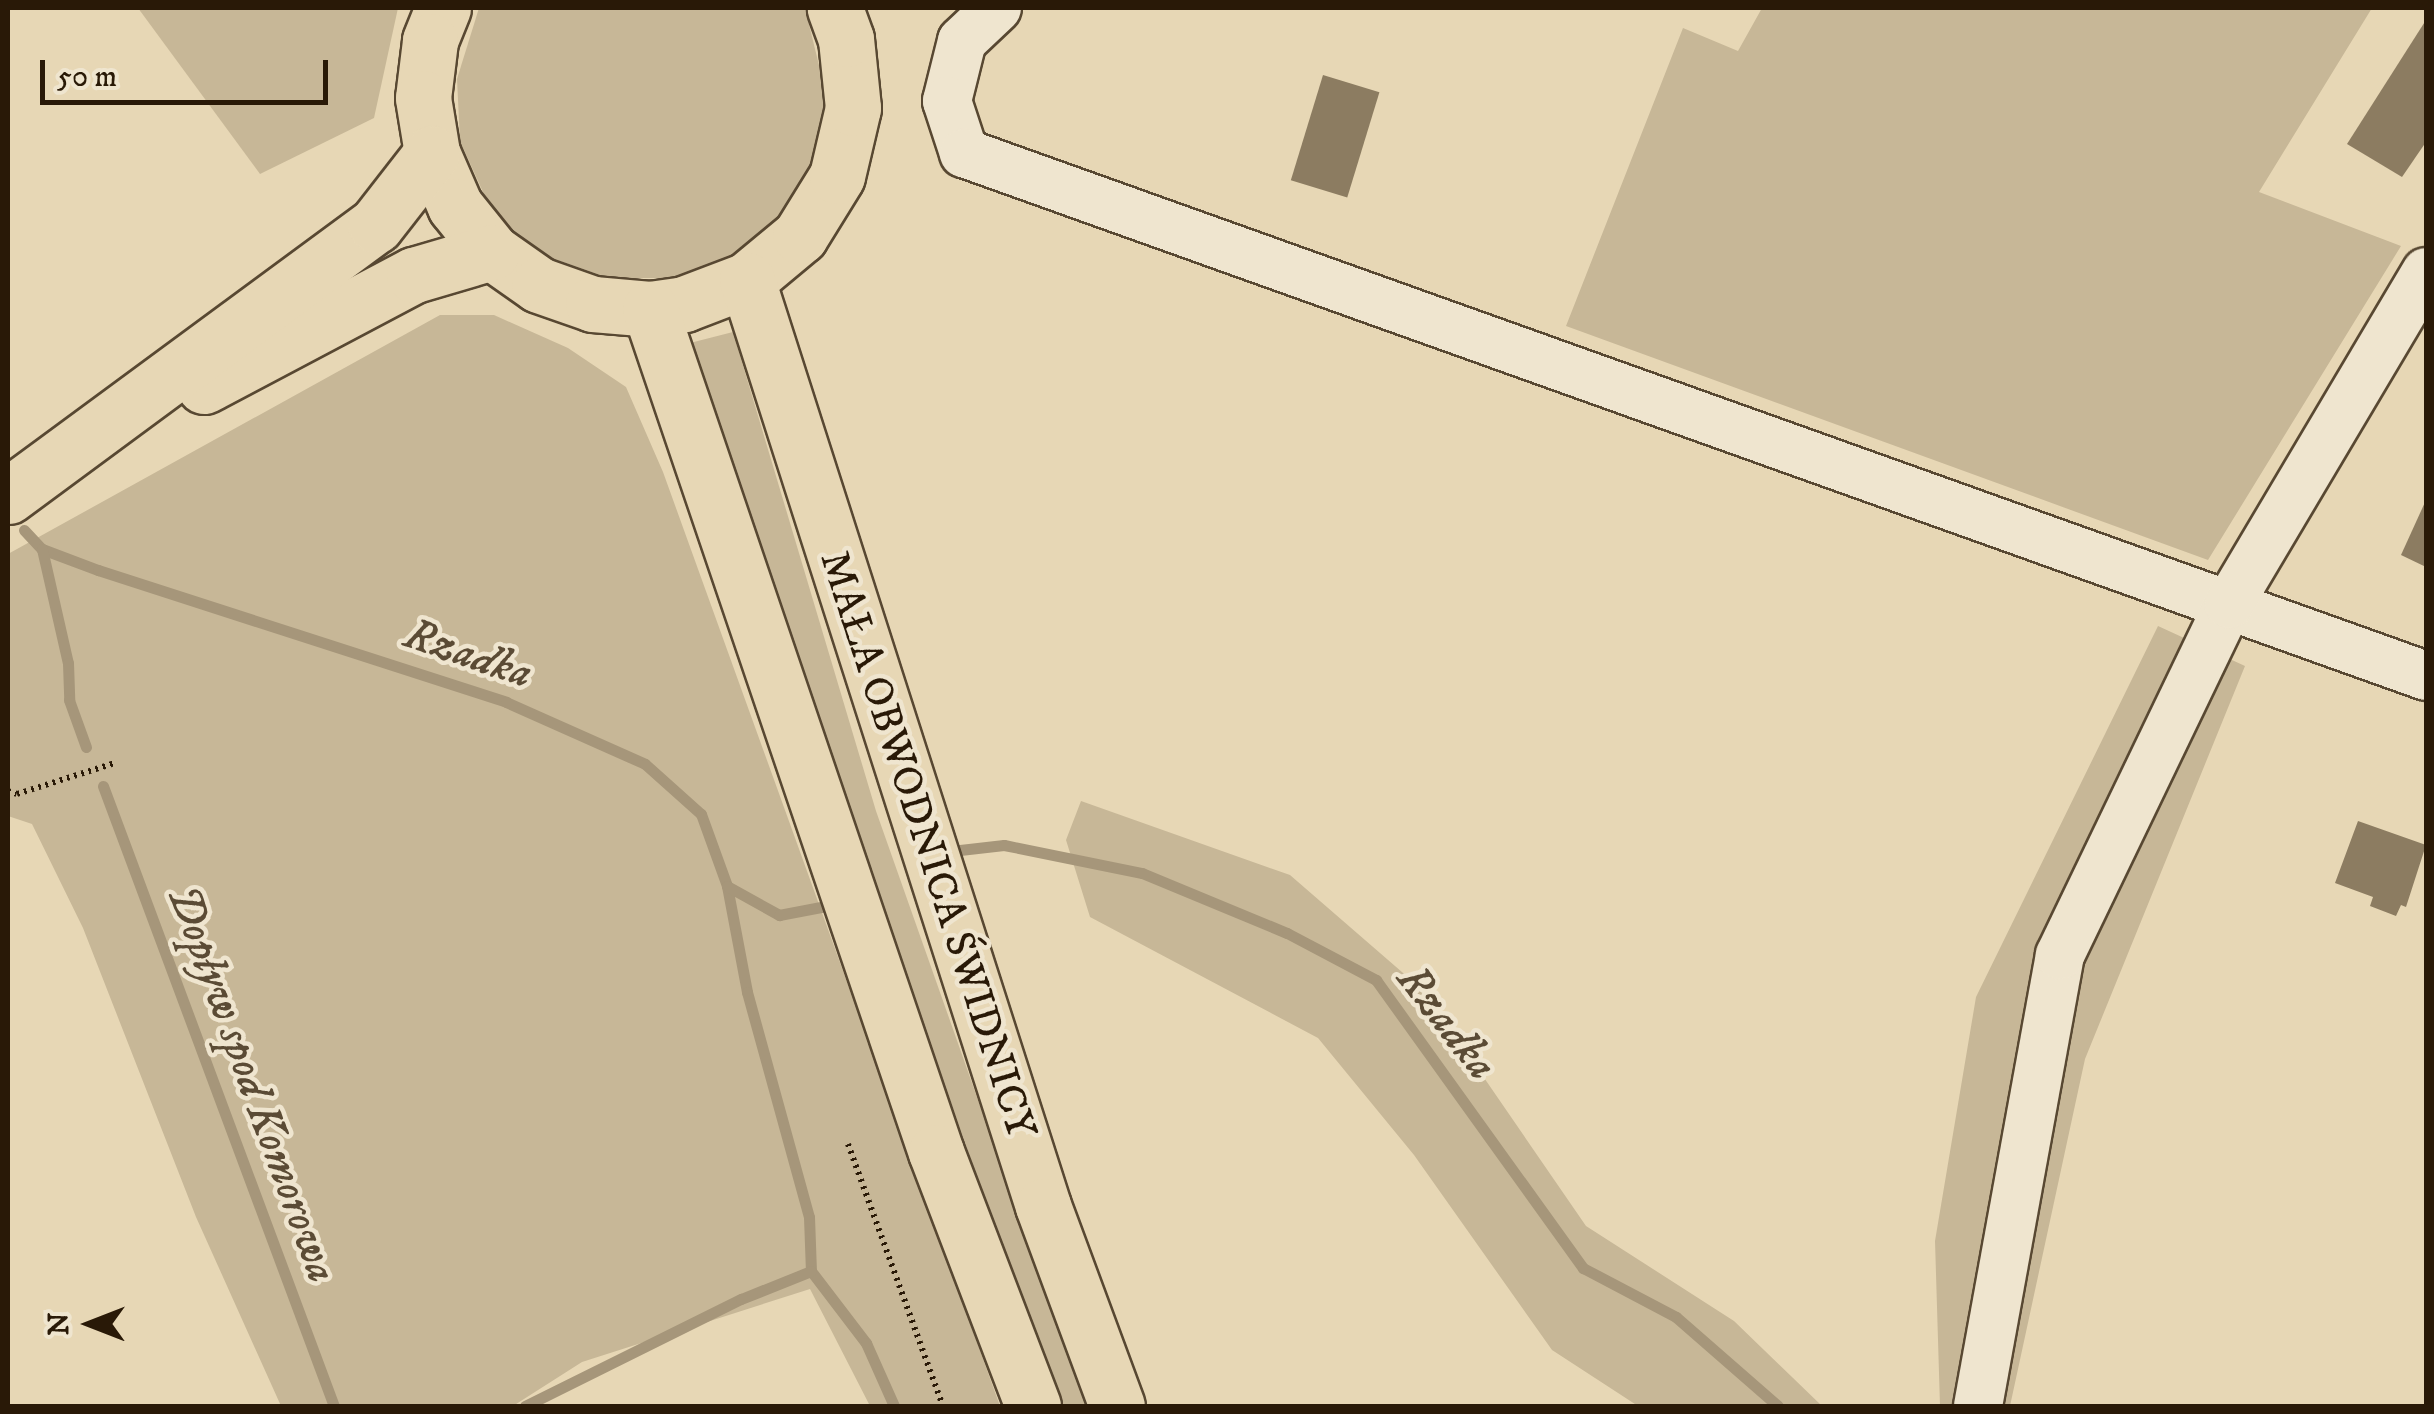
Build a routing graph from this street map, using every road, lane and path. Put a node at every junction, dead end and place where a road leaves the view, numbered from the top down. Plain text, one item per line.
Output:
1 (443, 8) edge
2 (998, 8) edge
3 (850, 18) edge
4 (432, 154) junction
5 (492, 252) junction
6 (2426, 272) edge
7 (746, 280) junction
8 (650, 309) junction
9 (29, 482) edge
10 (2228, 604) junction
11 (2426, 676) edge
12 (115, 764) dead end
13 (8, 791) edge
14 (848, 1144) dead end
15 (944, 1406) edge
16 (1033, 1406) edge
17 (1118, 1406) edge
18 (1978, 1406) edge

1 - 4 main road
2 - 10 street
3 - 7 main road
4 - 5 main road
4 - 9 main road
5 - 8 main road
5 - 9 main road
6 - 10 street
7 - 8 main road
7 - 17 main road, MAŁA OBWODNICA ŚWIDNICY
8 - 16 main road, MAŁA OBWODNICA ŚWIDNICY
10 - 11 street
10 - 18 street
12 - 13 path
14 - 15 path

